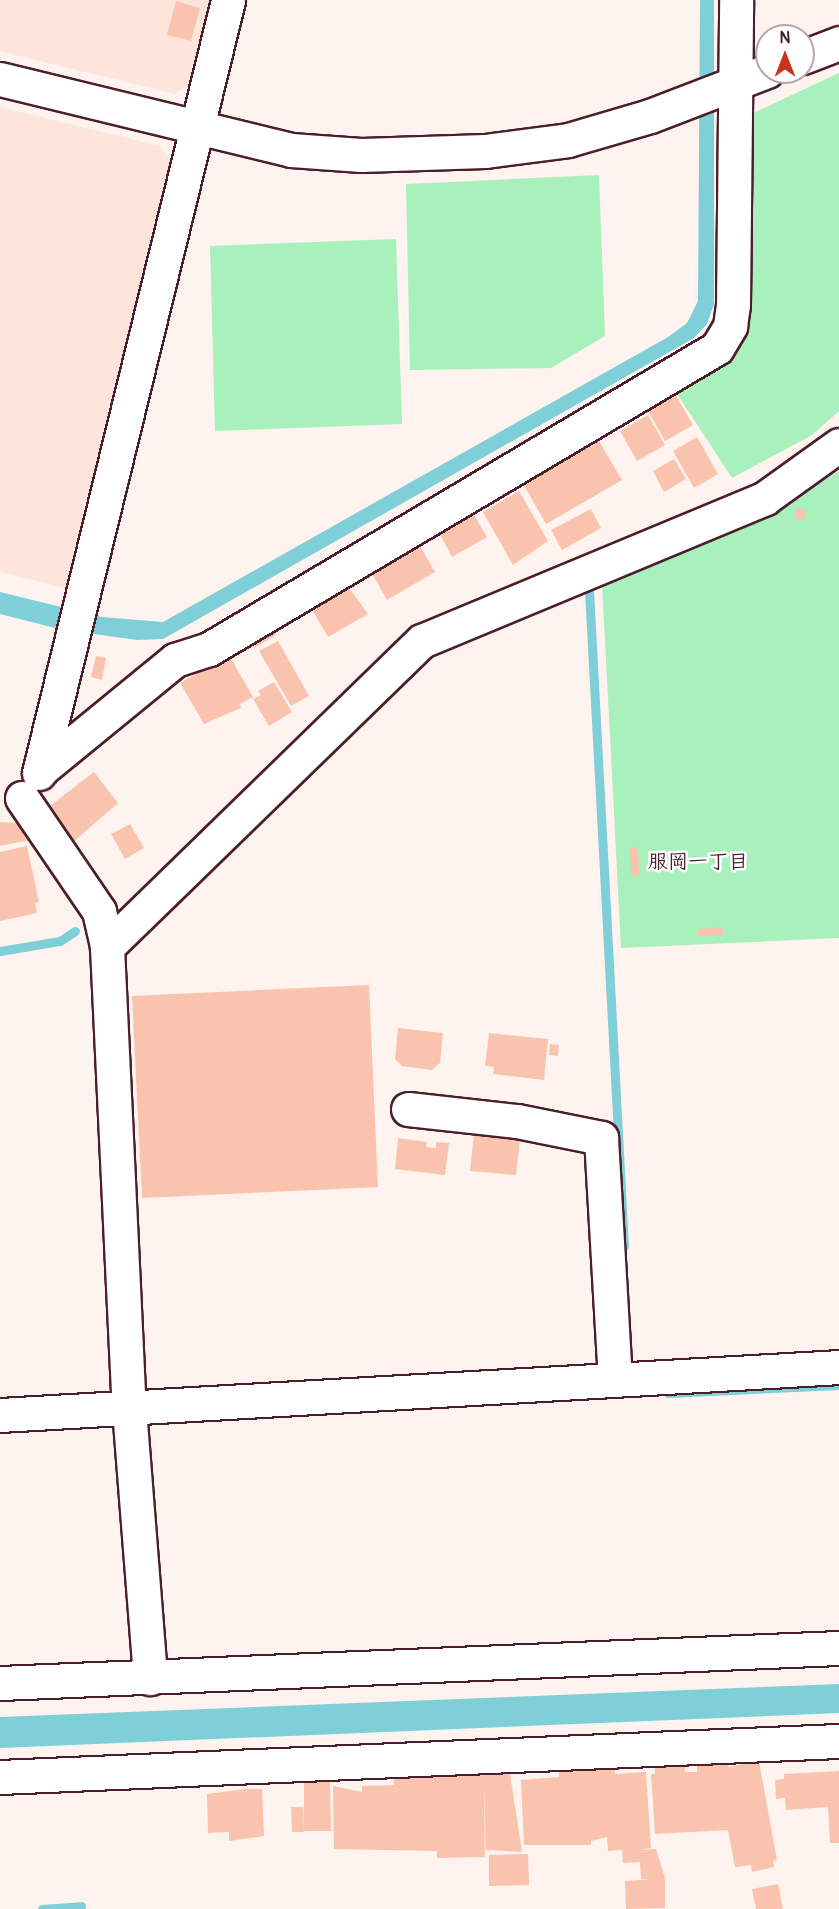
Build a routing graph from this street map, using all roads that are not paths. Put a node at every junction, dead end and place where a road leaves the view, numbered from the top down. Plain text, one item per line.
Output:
1 (228, 0) edge
2 (736, 0) edge
3 (839, 43) edge
4 (815, 52) edge
5 (755, 76) edge
6 (0, 79) edge
7 (735, 83) junction
8 (198, 128) junction
9 (839, 445) edge
10 (43, 768) junction
11 (11, 802) edge
12 (107, 947) junction
13 (408, 1110) dead end
14 (839, 1367) edge
15 (615, 1380) junction
16 (129, 1409) junction
17 (0, 1415) edge
18 (839, 1648) edge
19 (150, 1678) junction
20 (0, 1683) edge
21 (839, 1741) edge
22 (0, 1777) edge

1 - 8 street
2 - 7 street
3 - 4 street
5 - 7 street
6 - 8 street
7 - 8 street
7 - 10 street
8 - 10 street
9 - 12 street
10 - 11 street
11 - 12 street
12 - 16 street
13 - 15 street
14 - 15 street
15 - 16 street
16 - 17 street
16 - 19 street
18 - 19 street
19 - 20 street
21 - 22 street

